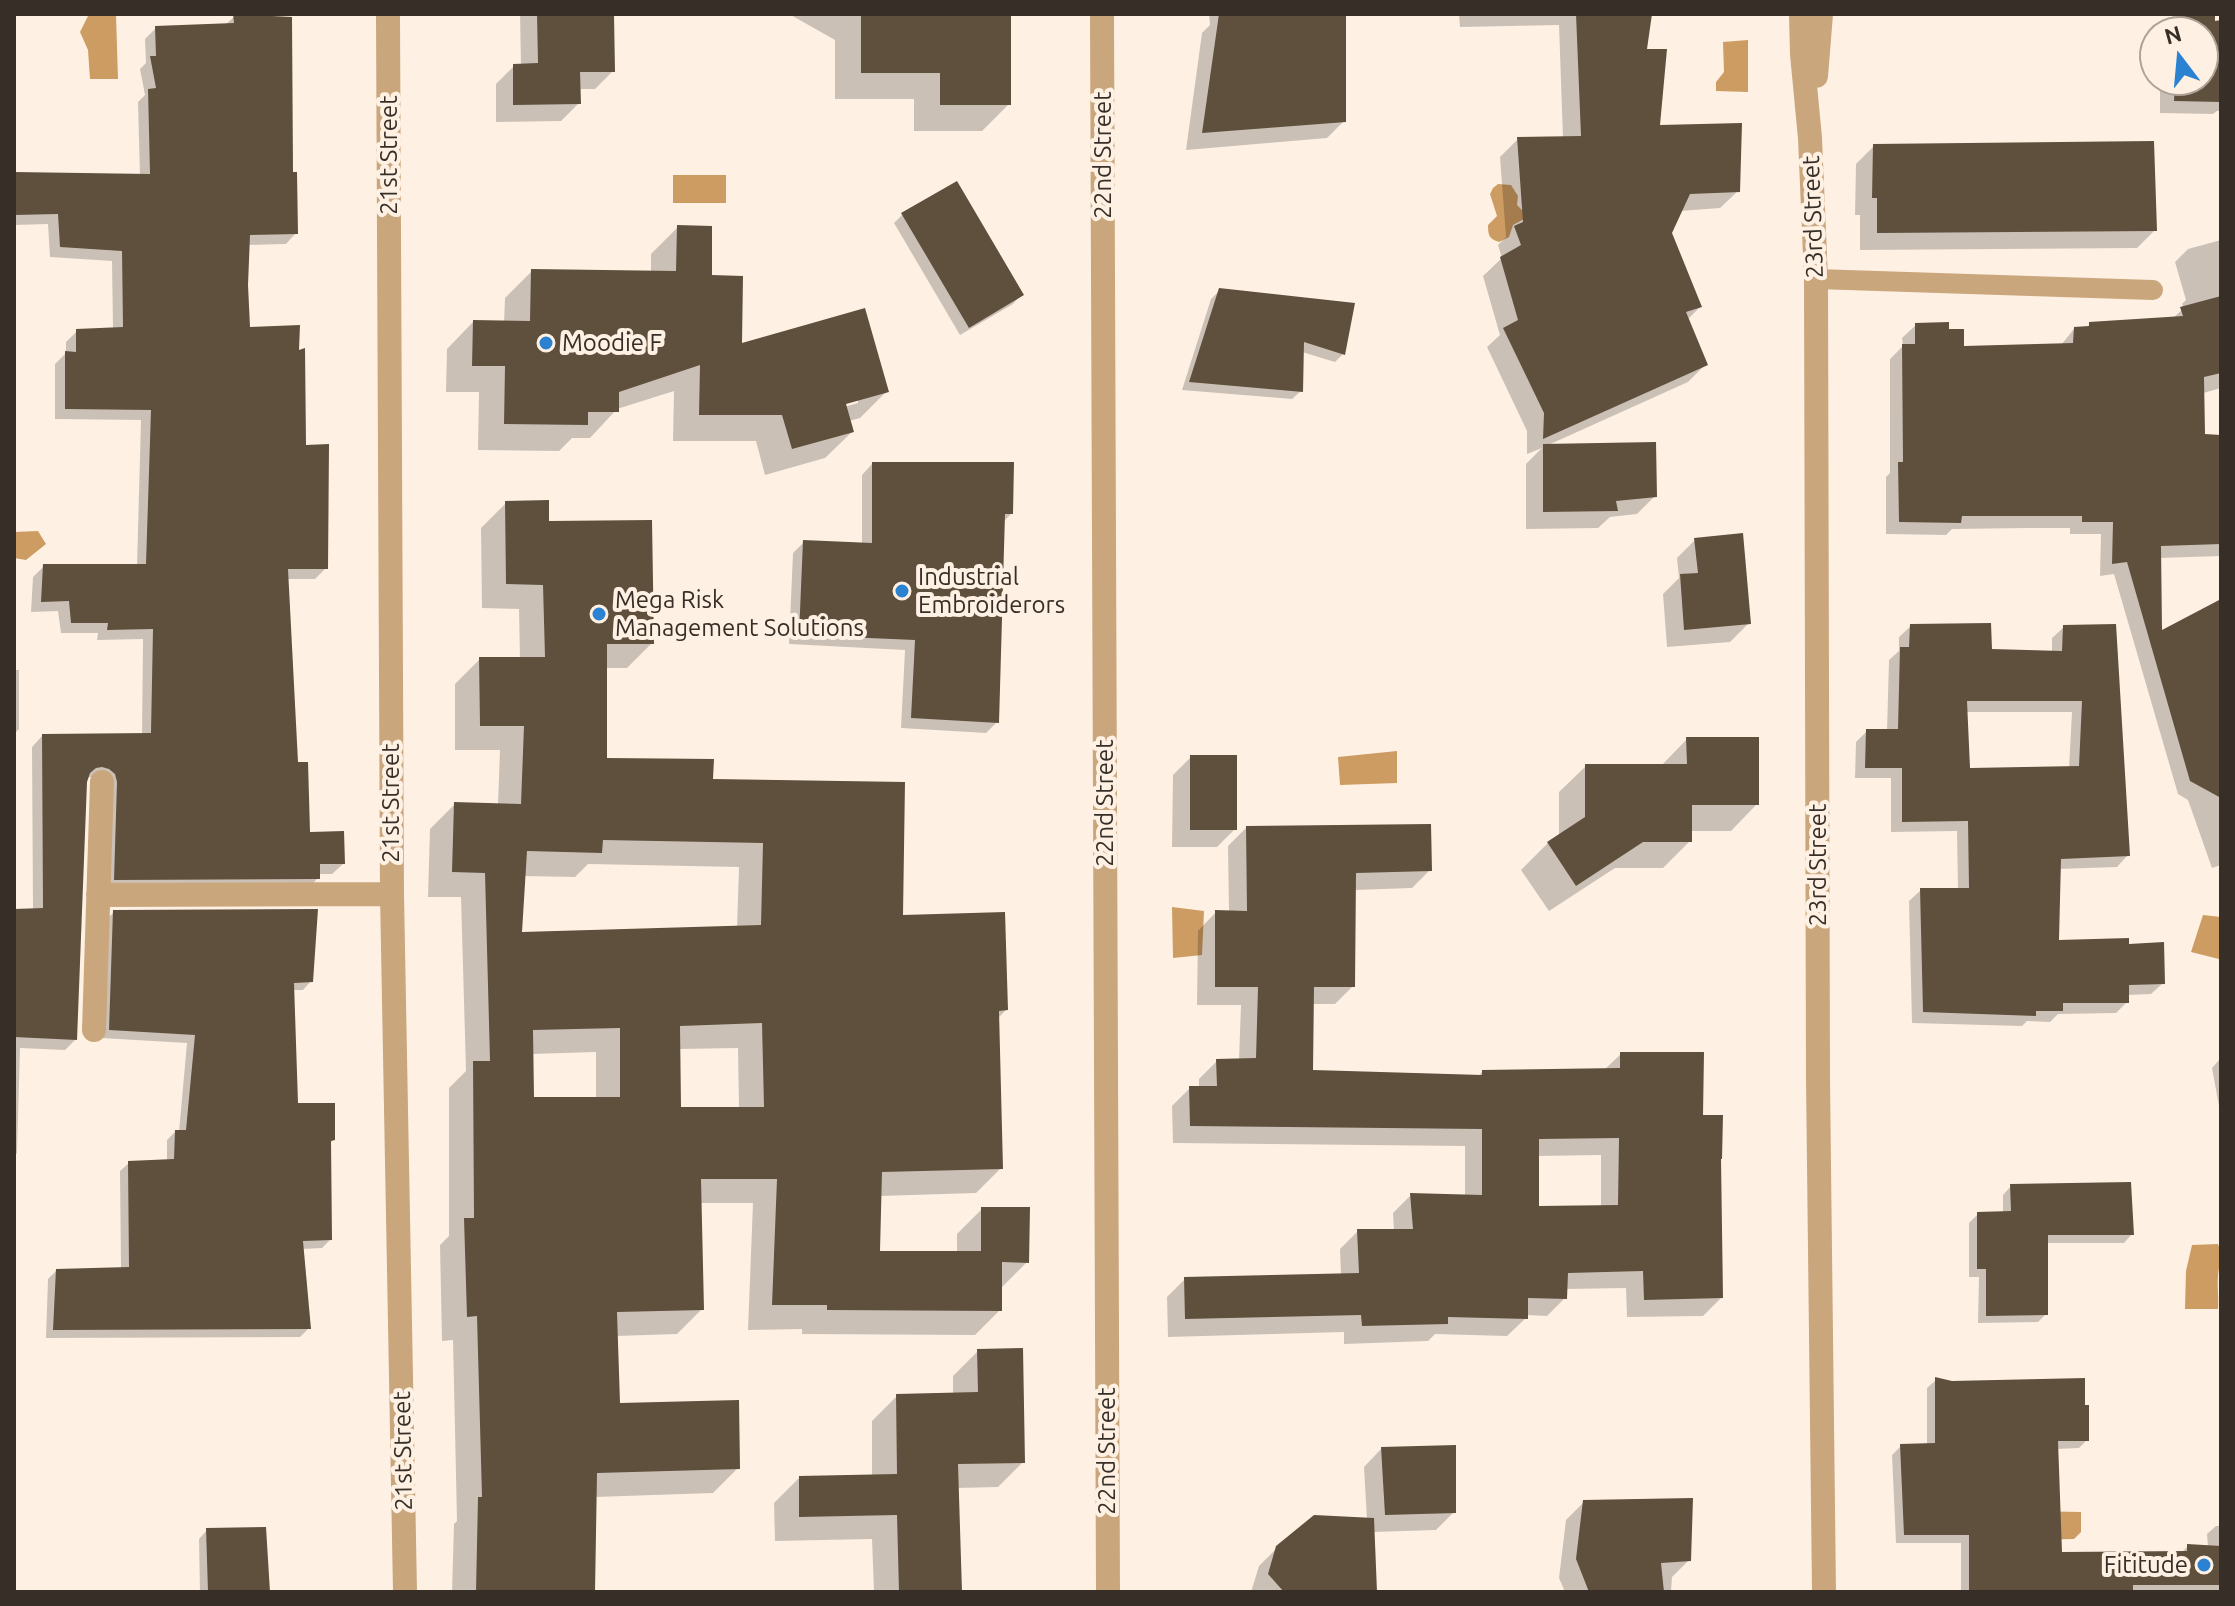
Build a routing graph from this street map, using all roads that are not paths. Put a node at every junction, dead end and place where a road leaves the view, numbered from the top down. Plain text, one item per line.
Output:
1 (388, 14) edge
2 (1102, 14) edge
3 (1801, 14) edge
4 (1821, 14) edge
5 (1810, 138) junction
6 (1816, 279) junction
7 (2153, 290) dead end
8 (102, 782) dead end
9 (392, 894) junction
10 (98, 895) junction
11 (94, 1030) dead end
12 (405, 1592) edge
13 (1108, 1592) edge
14 (1824, 1592) edge

1 - 9 street, 21st Street
2 - 13 street, 22nd Street
3 - 5 street, 23rd Street
4 - 5 street, 23rd Street
5 - 6 street, 23rd Street
6 - 7 lane
6 - 14 street, 23rd Street
8 - 10 street
9 - 10 street
9 - 12 street, 21st Street
10 - 11 street

